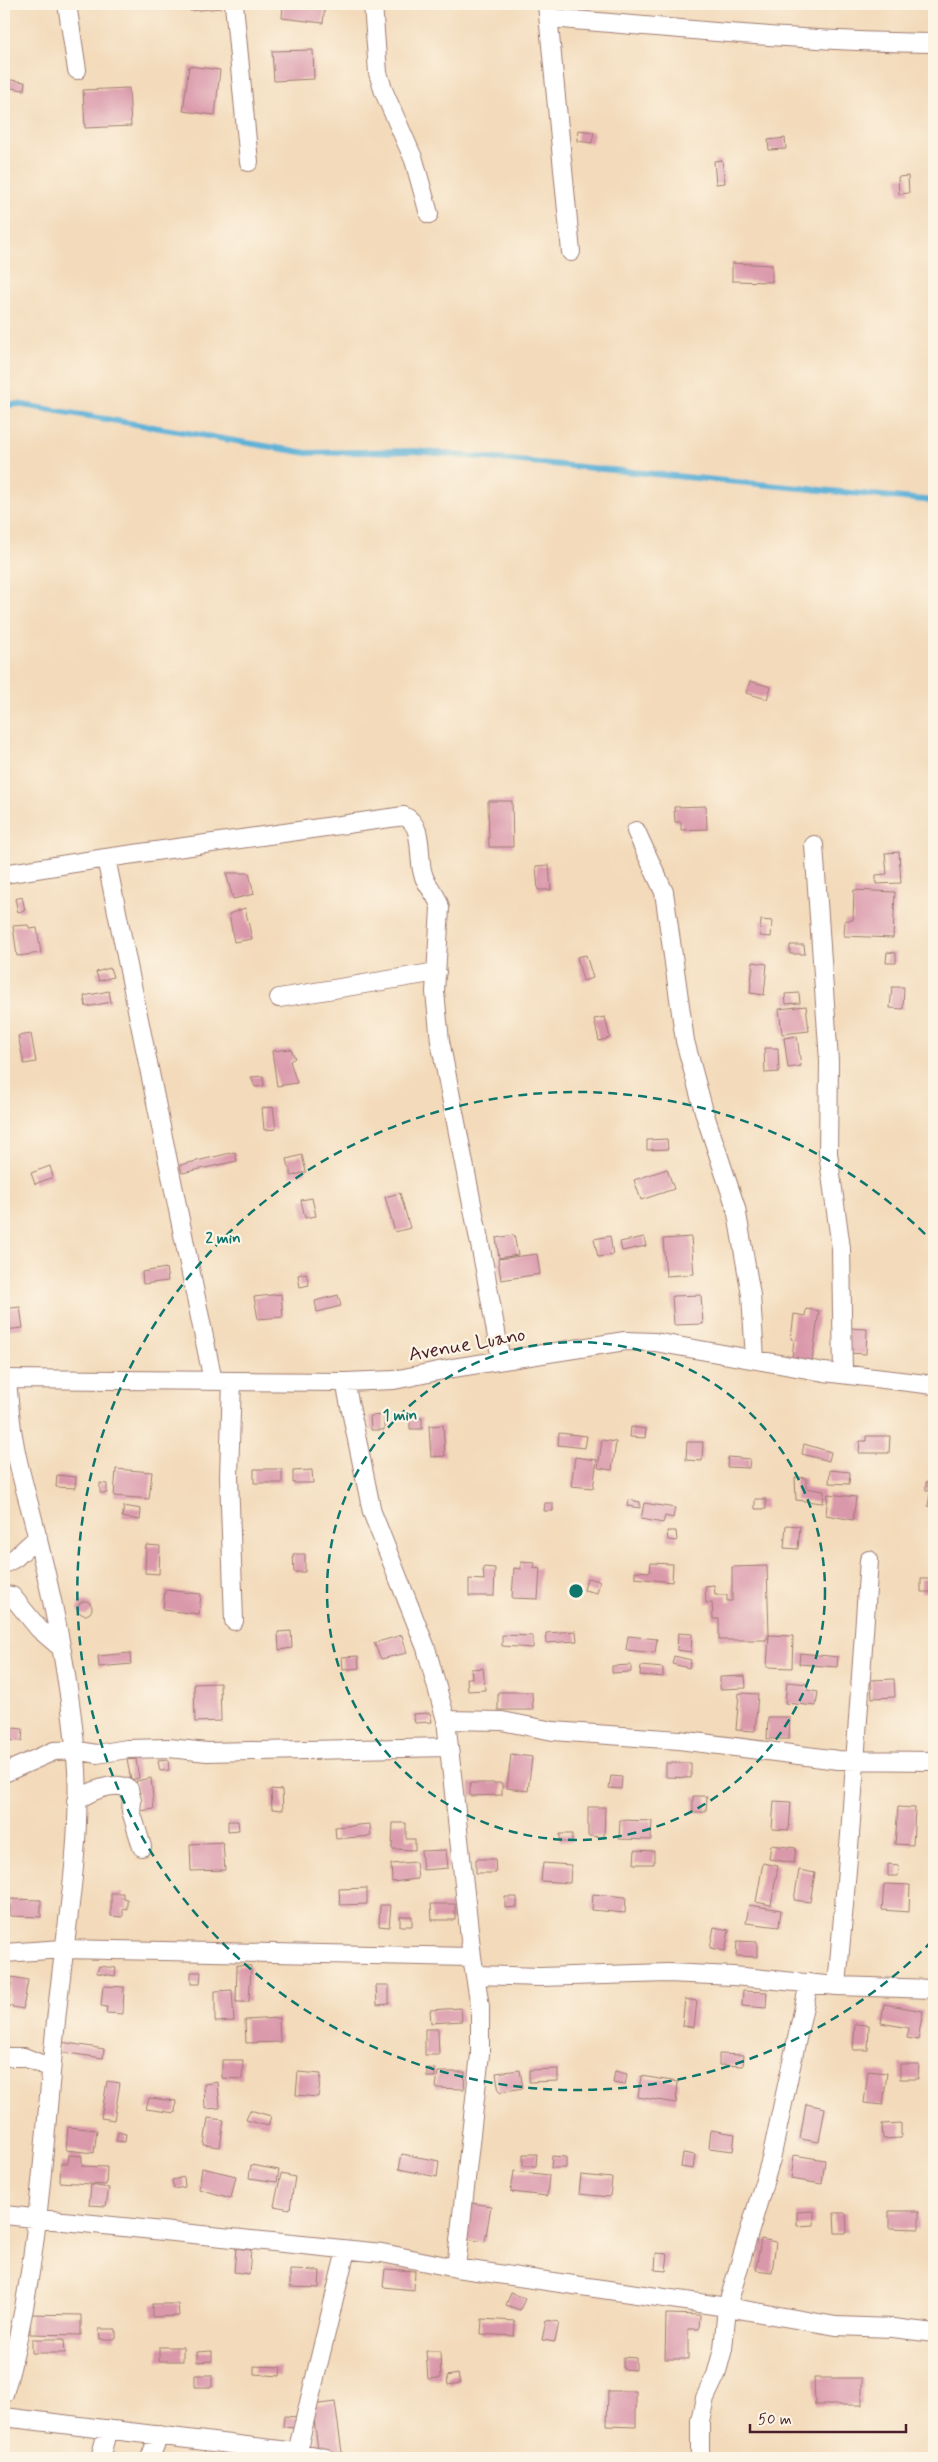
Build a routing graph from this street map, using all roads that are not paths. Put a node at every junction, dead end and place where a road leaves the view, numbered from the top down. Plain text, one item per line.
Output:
1 (67, 4) edge
2 (234, 4) edge
3 (372, 4) edge
4 (548, 11) edge
5 (934, 43) edge
6 (77, 70) dead end
7 (249, 162) dead end
8 (429, 214) dead end
9 (571, 252) dead end
10 (636, 830) dead end
11 (814, 845) dead end
12 (106, 858) junction
13 (4, 874) edge
14 (437, 972) junction
15 (279, 998) dead end
16 (501, 1360) junction
17 (755, 1360) junction
18 (843, 1374) junction
19 (5, 1379) edge
20 (213, 1381) junction
21 (232, 1381) junction
22 (345, 1382) junction
23 (934, 1385) edge
24 (38, 1536) junction
25 (869, 1560) dead end
26 (4, 1564) edge
27 (4, 1595) edge
28 (234, 1621) dead end
29 (60, 1647) junction
30 (446, 1720) junction
31 (450, 1747) junction
32 (75, 1750) junction
33 (856, 1760) junction
34 (934, 1761) edge
35 (4, 1773) edge
36 (76, 1801) junction
37 (142, 1847) dead end
38 (63, 1949) junction
39 (4, 1953) edge
40 (472, 1957) junction
41 (476, 1975) junction
42 (809, 1984) junction
43 (836, 1986) junction
44 (934, 1989) edge
45 (4, 2057) edge
46 (51, 2068) junction
47 (4, 2215) edge
48 (37, 2218) junction
49 (346, 2250) junction
50 (456, 2268) junction
51 (727, 2307) junction
52 (934, 2332) edge
53 (4, 2394) edge
54 (4, 2417) edge
55 (108, 2429) junction
56 (159, 2435) junction
57 (297, 2452) junction
58 (100, 2458) edge
59 (150, 2458) edge
60 (326, 2458) edge
61 (700, 2458) edge

1 - 6 street
2 - 7 street
3 - 8 street
4 - 5 street
4 - 9 street
10 - 17 street
11 - 18 street
12 - 13 street
12 - 14 street
12 - 20 street
14 - 15 street
14 - 16 street
16 - 17 street, Avenue Luano
16 - 22 street, Avenue Luano
17 - 18 street, Avenue Luano
18 - 23 street, Avenue Luano
19 - 20 street, Avenue Luano
19 - 24 street
20 - 21 street, Avenue Luano
21 - 22 street, Avenue Luano
21 - 28 street
22 - 30 street
24 - 26 street
24 - 29 street
25 - 33 street
27 - 29 street
29 - 32 street
30 - 31 street
30 - 33 street
31 - 32 street
31 - 40 street
32 - 35 street
32 - 36 street
33 - 34 street
33 - 43 street
36 - 37 street
36 - 38 street
38 - 39 street
38 - 40 street
38 - 46 street
40 - 41 street
41 - 42 street
41 - 50 street
42 - 43 street
42 - 51 street
43 - 44 street
45 - 46 street
46 - 48 street
47 - 48 street
48 - 49 street
48 - 53 street
49 - 50 street
49 - 57 street
50 - 51 street
51 - 52 street
51 - 61 street
54 - 55 street
55 - 56 street
55 - 58 street
56 - 57 street
56 - 59 street
57 - 60 street

